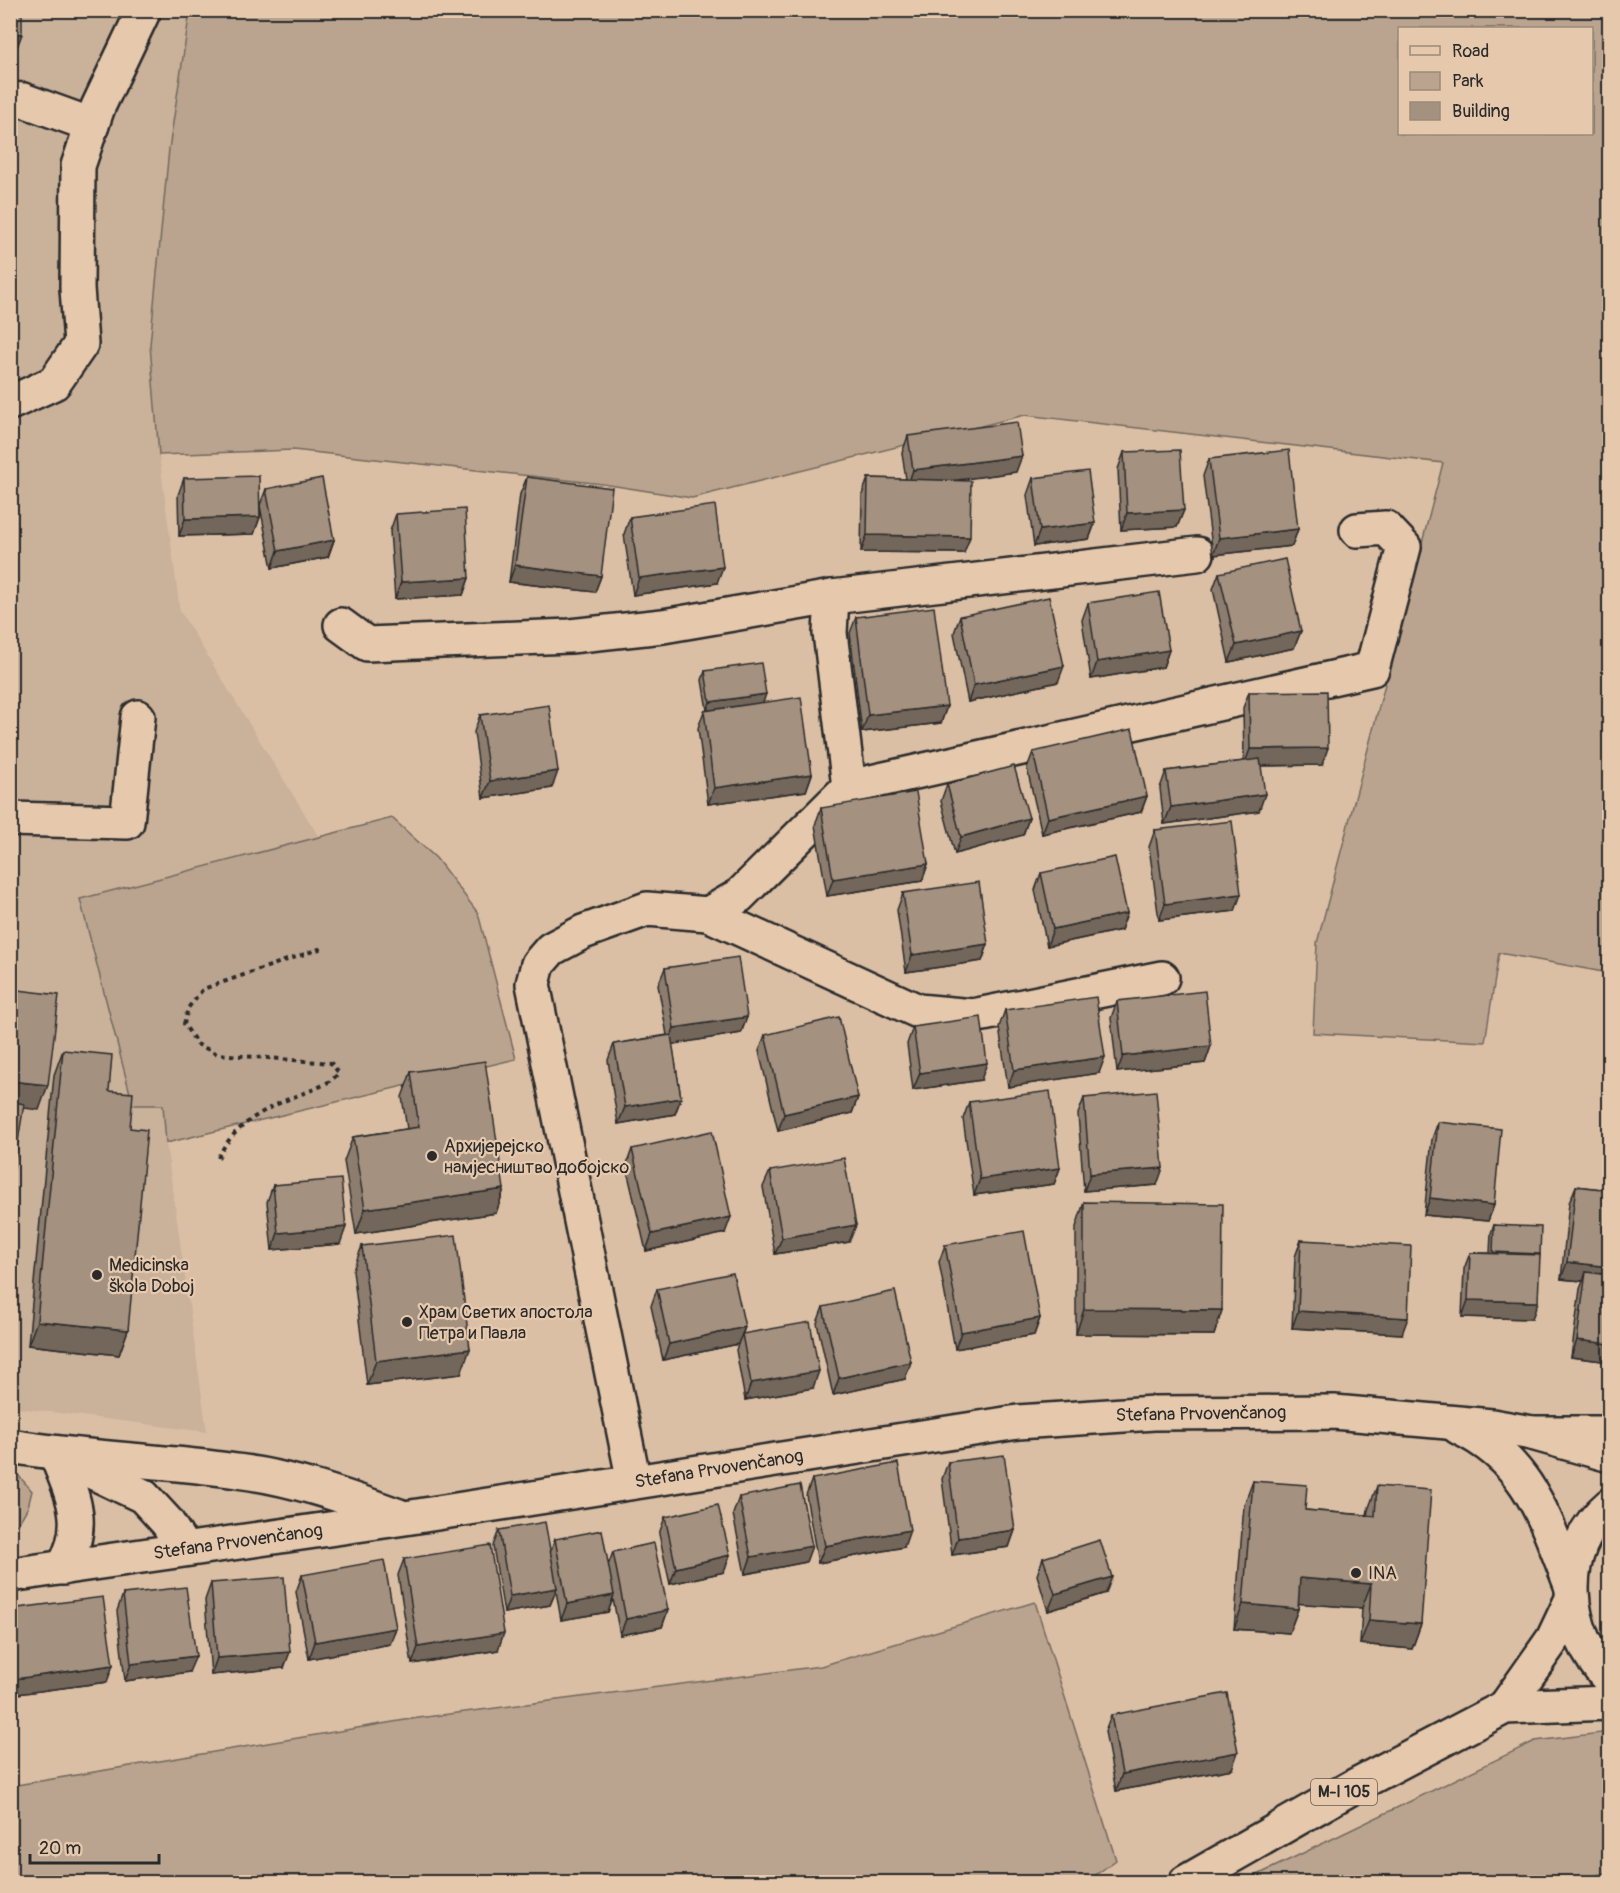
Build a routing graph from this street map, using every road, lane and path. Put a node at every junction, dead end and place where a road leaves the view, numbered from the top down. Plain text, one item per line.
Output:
1 (144, 10) edge
2 (10, 99) edge
3 (92, 125) junction
4 (10, 404) edge
5 (1357, 530) dead end
6 (1197, 554) dead end
7 (832, 597) junction
8 (341, 625) dead end
9 (138, 717) dead end
10 (849, 788) junction
11 (10, 819) edge
12 (708, 914) junction
13 (321, 948) dead end
14 (1162, 978) dead end
15 (218, 1158) dead end
16 (1431, 1419) junction
17 (1532, 1433) junction
18 (1610, 1433) edge
19 (10, 1446) edge
20 (56, 1454) junction
21 (1610, 1455) edge
22 (634, 1482) junction
23 (1610, 1505) edge
24 (405, 1518) junction
25 (184, 1549) junction
26 (63, 1568) junction
27 (10, 1575) edge
28 (1571, 1593) junction
29 (1610, 1680) edge
30 (1610, 1703) edge
31 (1505, 1707) junction
32 (1186, 1882) edge

1 - 3 street
2 - 3 street
3 - 4 street
5 - 10 street
6 - 7 street
7 - 8 street
7 - 10 street
9 - 11 street
10 - 12 street
12 - 14 street
12 - 22 street
13 - 15 path
16 - 17 street
16 - 22 street, Stefana Prvovenčanog
16 - 28 street
17 - 18 street
17 - 21 street
19 - 20 street
20 - 24 street
20 - 25 street
20 - 26 street
22 - 24 street, Stefana Prvovenčanog
23 - 28 street, M-I 105
24 - 25 street, Stefana Prvovenčanog
25 - 26 street, Stefana Prvovenčanog
26 - 27 street, Stefana Prvovenčanog
28 - 29 street, M-I 105
28 - 31 street, M-I 105
30 - 31 street, M-I 105
31 - 32 street, M-I 105

